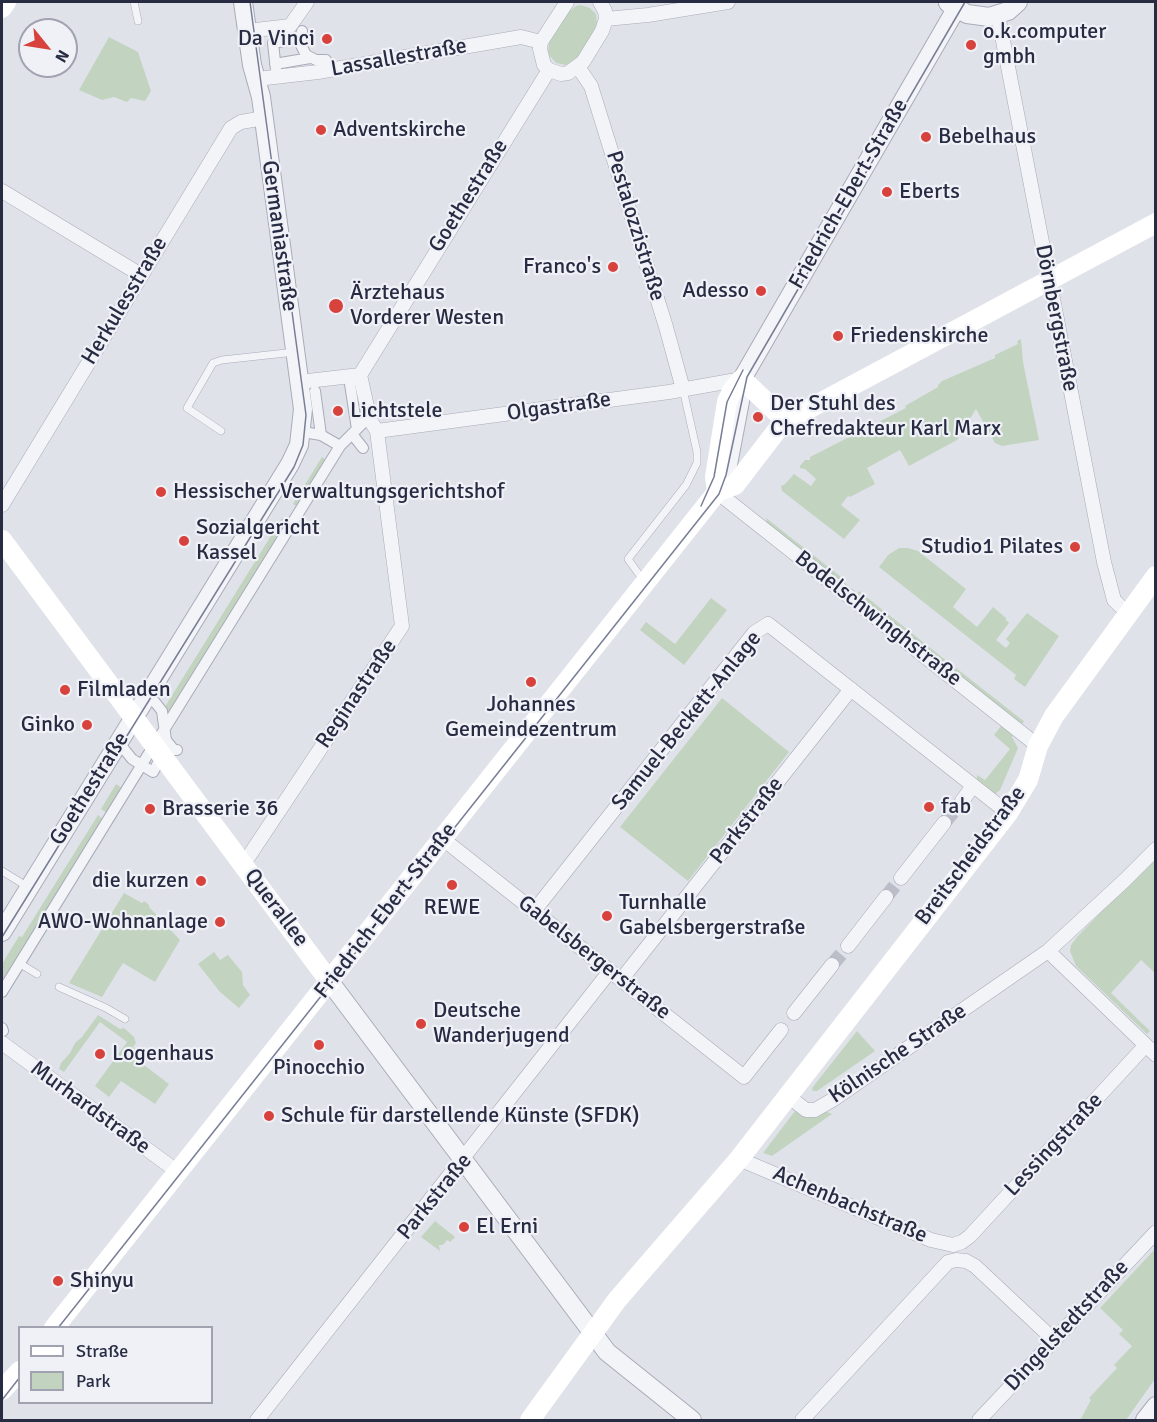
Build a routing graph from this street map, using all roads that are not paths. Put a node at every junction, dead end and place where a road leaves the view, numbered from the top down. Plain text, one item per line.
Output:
1 (6, 2) edge
2 (134, 2) edge
3 (243, 2) edge
4 (256, 2) edge
5 (307, 2) edge
6 (565, 2) edge
7 (600, 2) edge
8 (728, 2) edge
9 (1018, 2) edge
10 (952, 5) edge
11 (2, 8) edge
12 (998, 15) junction
13 (606, 19) junction
14 (138, 21) dead end
15 (263, 35) junction
16 (542, 42) junction
17 (310, 58) junction
18 (327, 60) dead end
19 (578, 67) junction
20 (549, 70) junction
21 (266, 77) junction
22 (264, 118) junction
23 (2, 191) edge
24 (1155, 223) edge
25 (141, 275) junction
26 (1048, 281) junction
27 (295, 352) junction
28 (742, 379) junction
29 (299, 382) junction
30 (355, 385) junction
31 (683, 389) junction
32 (315, 391) dead end
33 (312, 416) dead end
34 (366, 421) dead end
35 (786, 421) junction
36 (221, 431) dead end
37 (377, 431) junction
38 (355, 432) junction
39 (315, 434) junction
40 (340, 446) junction
41 (363, 448) dead end
42 (717, 492) junction
43 (2, 505) edge
44 (2, 540) edge
45 (1155, 576) edge
46 (646, 583) junction
47 (1128, 614) junction
48 (851, 689) junction
49 (154, 701) dead end
50 (134, 718) junction
51 (162, 734) junction
52 (1038, 746) junction
53 (171, 748) dead end
54 (149, 753) dead end
55 (124, 754) dead end
56 (142, 765) junction
57 (157, 771) dead end
58 (973, 786) junction
59 (962, 801) tunnel mouth
60 (1008, 813) junction
61 (944, 823) tunnel mouth
62 (443, 839) junction
63 (1155, 849) edge
64 (243, 864) junction
65 (2, 871) edge
66 (901, 878) tunnel mouth
67 (29, 888) junction
68 (886, 897) tunnel mouth
69 (534, 911) junction
70 (2, 932) edge
71 (848, 945) tunnel mouth
72 (1048, 951) junction
73 (19, 963) junction
74 (832, 965) tunnel mouth
75 (37, 974) dead end
76 (616, 976) junction
77 (330, 981) junction
78 (58, 987) dead end
79 (2, 992) edge
80 (794, 1013) dead end
81 (125, 1019) dead end
82 (781, 1030) dead end
83 (2, 1043) edge
84 (1150, 1050) edge
85 (788, 1096) junction
86 (739, 1159) junction
87 (463, 1160) junction
88 (178, 1172) junction
89 (1155, 1232) edge
90 (962, 1242) joint
91 (56, 1326) edge
92 (593, 1334) junction
93 (1054, 1340) junction
94 (1155, 1406) edge
95 (257, 1420) edge
96 (530, 1420) edge
97 (692, 1420) edge
98 (802, 1420) edge
99 (979, 1420) edge
100 (1146, 1420) edge

1 - 11 main road
2 - 14 lane
3 - 15 street, Germaniastraße
4 - 15 street, Germaniastraße
5 - 15 street
6 - 16 street
7 - 13 street
8 - 13 street
9 - 12 street
10 - 12 street, Friedrich-Ebert-Straße
10 - 28 street, Friedrich-Ebert-Straße
12 - 26 street, Dörnbergstraße
13 - 19 street
15 - 17 street
15 - 21 street
15 - 21 street, Germaniastraße
16 - 20 street
16 - 21 street, Lassallestraße
17 - 18 street
17 - 21 street
19 - 20 street
19 - 31 street, Pestalozzistraße
20 - 30 street, Goethestraße
21 - 22 street, Germaniastraße
22 - 25 street, Herkulesstraße
22 - 27 street, Germaniastraße
23 - 25 street
24 - 26 main road
25 - 43 street, Herkulesstraße
26 - 35 main road
26 - 47 street, Dörnbergstraße
27 - 29 street, Germaniastraße
27 - 36 lane
28 - 31 street, Olgastraße
28 - 35 main road
28 - 42 main road, Friedrich-Ebert-Straße
29 - 30 street
29 - 50 street, Goethestraße
30 - 37 street, Reginastraße
30 - 38 street
31 - 37 street, Olgastraße
31 - 46 lane
32 - 39 street
33 - 39 street
34 - 38 street
35 - 42 main road
37 - 64 street, Reginastraße
38 - 40 street
38 - 41 street
39 - 40 street
40 - 51 street
42 - 46 main road, Friedrich-Ebert-Straße
42 - 52 street, Bodelschwinghstraße
44 - 50 main road, Querallee
45 - 47 main road, Breitscheidstraße
46 - 62 main road, Friedrich-Ebert-Straße
47 - 52 main road, Breitscheidstraße
48 - 58 street, Samuel-Beckett-Anlage
48 - 69 street, Samuel-Beckett-Anlage
48 - 76 street, Parkstraße
49 - 51 street
50 - 64 main road, Querallee
50 - 67 street, Goethestraße
51 - 53 street
52 - 60 main road, Breitscheidstraße
54 - 56 street
55 - 56 street
56 - 57 street
56 - 73 street
58 - 59 street
58 - 60 street, Samuel-Beckett-Anlage
60 - 85 main road, Breitscheidstraße
61 - 66 street
62 - 69 street, Gabelsbergerstraße
62 - 77 main road, Friedrich-Ebert-Straße
63 - 72 street, Kölnische Straße
64 - 77 main road, Querallee
65 - 67 lane
67 - 70 street, Goethestraße
68 - 71 street
69 - 76 street, Gabelsbergerstraße
72 - 84 street
72 - 85 street, Kölnische Straße
73 - 75 lane
73 - 79 street
74 - 80 street
76 - 82 street, Gabelsbergerstraße
76 - 87 street, Parkstraße
77 - 87 street, Querallee
77 - 88 main road, Friedrich-Ebert-Straße
78 - 81 lane
83 - 88 street, Murhardstraße
84 - 90 street, Lessingstraße
85 - 86 main road
86 - 90 street, Achenbachstraße
86 - 92 main road
87 - 92 street, Querallee
87 - 95 street, Parkstraße
88 - 91 main road, Friedrich-Ebert-Straße
89 - 93 street, Dingelstedtstraße
92 - 96 main road
92 - 97 street, Querallee
93 - 98 street
93 - 99 street, Dingelstedtstraße
94 - 100 street

